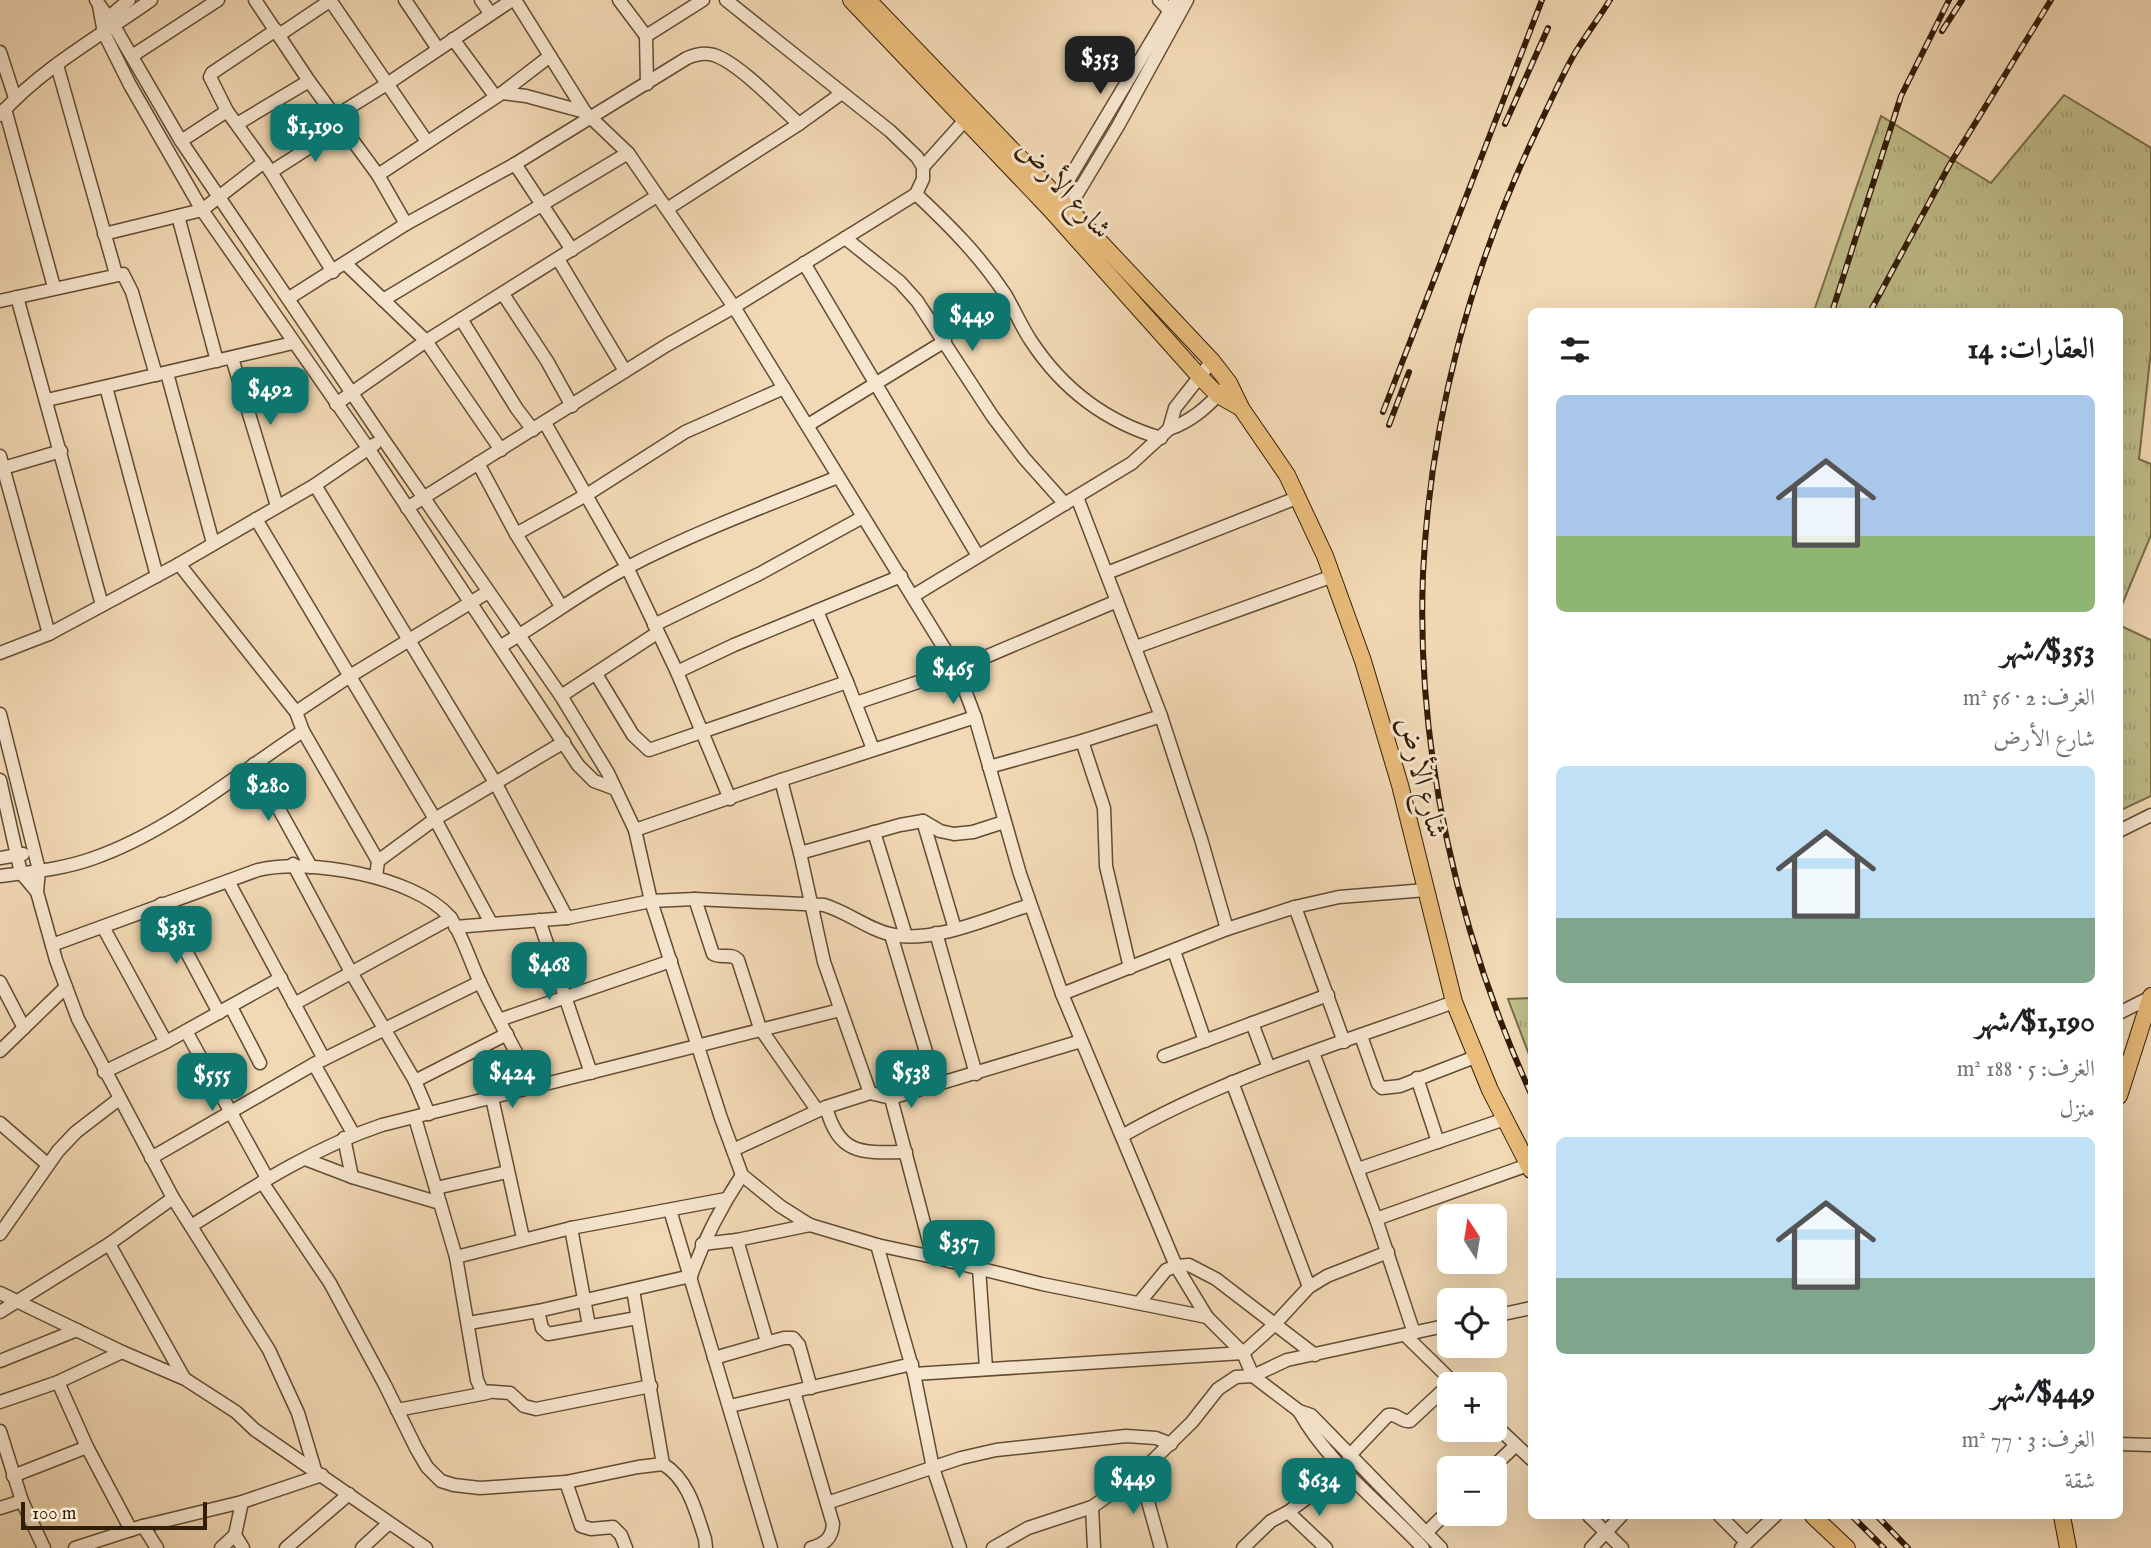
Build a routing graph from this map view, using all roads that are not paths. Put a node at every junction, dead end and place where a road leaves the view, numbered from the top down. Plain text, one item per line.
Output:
1 (129, 0) edge
2 (151, 0) edge
3 (218, 0) edge
4 (255, 0) edge
5 (330, 0) edge
6 (404, 0) edge
7 (481, 0) edge
8 (513, 0) edge
9 (619, 0) edge
10 (703, 0) edge
11 (726, 0) edge
12 (851, 0) edge
13 (868, 0) edge
14 (1159, 0) edge
15 (1187, 0) edge
16 (98, 3) edge
17 (1174, 10) edge
18 (490, 13) junction
19 (107, 25) junction
20 (278, 32) junction
21 (646, 36) junction
22 (453, 39) junction
23 (438, 49) junction
24 (0, 52) edge
25 (132, 56) junction
26 (550, 56) junction
27 (57, 65) junction
28 (309, 81) junction
29 (387, 84) junction
30 (647, 84) junction
31 (842, 93) junction
32 (498, 95) junction
33 (15, 98) junction
34 (228, 111) junction
35 (3, 112) edge
36 (588, 115) junction
37 (965, 120) junction
38 (338, 122) junction
39 (237, 124) junction
40 (799, 124) junction
41 (181, 141) junction
42 (427, 142) junction
43 (628, 153) junction
44 (515, 164) junction
45 (267, 167) junction
46 (923, 167) junction
47 (378, 175) junction
48 (916, 194) junction
49 (657, 196) junction
50 (218, 197) junction
51 (542, 203) junction
52 (667, 209) junction
53 (1059, 209) junction
54 (202, 210) junction
55 (178, 216) junction
56 (406, 224) junction
57 (104, 234) junction
58 (845, 238) junction
59 (572, 250) junction
60 (558, 260) junction
61 (804, 263) junction
62 (346, 264) junction
63 (333, 272) junction
64 (116, 274) junction
65 (54, 288) junction
66 (503, 294) junction
67 (17, 297) junction
68 (289, 299) junction
69 (383, 300) junction
70 (0, 301) edge
71 (734, 307) junction
72 (461, 319) junction
73 (426, 341) junction
74 (945, 341) junction
75 (293, 343) junction
76 (232, 358) junction
77 (217, 361) junction
78 (1212, 361) junction
79 (625, 371) junction
80 (161, 374) junction
81 (1200, 377) junction
82 (875, 385) junction
83 (106, 387) junction
84 (784, 388) junction
85 (1224, 389) junction
86 (352, 392) junction
87 (47, 400) junction
88 (336, 404) junction
89 (572, 406) junction
90 (545, 423) junction
91 (808, 425) junction
92 (533, 430) junction
93 (1165, 433) junction
94 (383, 439) junction
95 (368, 448) junction
96 (501, 450) junction
97 (61, 451) junction
98 (478, 463) junction
99 (1, 465) edge
100 (838, 477) junction
101 (315, 485) junction
102 (587, 494) junction
103 (423, 496) junction
104 (1298, 497) junction
105 (1071, 501) junction
106 (277, 506) junction
107 (407, 508) junction
108 (863, 517) junction
109 (256, 519) junction
110 (516, 534) junction
111 (213, 543) junction
112 (978, 556) junction
113 (179, 564) junction
114 (627, 567) junction
115 (1107, 573) junction
116 (157, 576) junction
117 (901, 576) junction
118 (1333, 576) junction
119 (488, 592) junction
120 (913, 596) junction
121 (1117, 601) junction
122 (469, 603) junction
123 (102, 605) junction
124 (561, 606) junction
125 (817, 611) junction
126 (656, 629) junction
127 (49, 634) junction
128 (519, 635) junction
129 (409, 642) junction
130 (501, 646) junction
131 (1136, 647) junction
132 (0, 653) edge
133 (957, 669) junction
134 (677, 672) junction
135 (596, 674) junction
136 (350, 676) junction
137 (847, 682) junction
138 (561, 696) junction
139 (856, 703) junction
140 (296, 712) junction
141 (0, 714) edge
142 (1161, 716) junction
143 (975, 718) junction
144 (303, 731) junction
145 (701, 732) junction
146 (1083, 741) junction
147 (564, 742) junction
148 (873, 749) junction
149 (254, 764) junction
150 (989, 767) junction
151 (0, 780) edge
152 (781, 780) junction
153 (495, 784) junction
154 (613, 788) junction
155 (730, 799) junction
156 (2151, 815) edge
157 (435, 819) junction
158 (923, 821) junction
159 (1004, 822) junction
160 (2123, 829) edge
161 (635, 830) junction
162 (874, 832) junction
163 (33, 852) junction
164 (800, 853) junction
165 (17, 855) junction
166 (0, 858) edge
167 (378, 861) junction
168 (293, 864) junction
169 (311, 867) junction
170 (39, 870) junction
171 (21, 873) junction
172 (0, 876) edge
173 (376, 877) junction
174 (228, 881) junction
175 (1426, 890) junction
176 (37, 892) junction
177 (695, 899) junction
178 (651, 901) junction
179 (811, 902) junction
180 (162, 904) junction
181 (1030, 905) junction
182 (1295, 907) junction
183 (567, 918) junction
184 (539, 920) junction
185 (453, 923) junction
186 (491, 923) junction
187 (103, 927) junction
188 (955, 929) junction
189 (1227, 929) junction
190 (936, 933) junction
191 (891, 935) junction
192 (906, 936) junction
193 (52, 944) junction
194 (1174, 951) junction
195 (671, 961) junction
196 (1130, 968) junction
197 (352, 974) junction
198 (281, 978) junction
199 (0, 982) edge
200 (480, 982) junction
201 (66, 987) junction
202 (1062, 994) junction
203 (1328, 995) junction
204 (565, 997) junction
205 (2151, 997) edge
206 (1454, 1002) junction
207 (294, 1004) junction
208 (225, 1010) junction
209 (839, 1010) junction
210 (2123, 1011) edge
211 (499, 1020) junction
212 (1252, 1023) junction
213 (24, 1028) junction
214 (385, 1028) junction
215 (760, 1028) junction
216 (186, 1031) junction
217 (507, 1034) junction
218 (1361, 1036) junction
219 (1081, 1041) junction
220 (1205, 1041) junction
221 (166, 1042) junction
222 (1343, 1042) junction
223 (699, 1045) junction
224 (0, 1051) edge
225 (1313, 1053) junction
226 (1164, 1056) dead end
227 (1475, 1057) junction
228 (319, 1061) junction
229 (260, 1063) dead end
230 (1269, 1068) junction
231 (104, 1072) junction
232 (591, 1073) junction
233 (976, 1074) junction
234 (1417, 1078) junction
235 (415, 1081) junction
236 (1232, 1082) junction
237 (2123, 1084) edge
238 (936, 1085) junction
239 (534, 1087) junction
240 (870, 1093) junction
241 (492, 1098) junction
242 (891, 1098) junction
243 (119, 1099) junction
244 (821, 1108) junction
245 (230, 1111) junction
246 (429, 1114) junction
247 (415, 1118) junction
248 (1505, 1119) junction
249 (0, 1123) edge
250 (349, 1136) junction
251 (1122, 1136) junction
252 (1438, 1142) junction
253 (733, 1150) junction
254 (906, 1152) junction
255 (151, 1158) junction
256 (305, 1159) junction
257 (1528, 1163) edge
258 (47, 1164) junction
259 (1528, 1168) edge
260 (1358, 1169) junction
261 (507, 1172) junction
262 (742, 1175) junction
263 (352, 1177) junction
264 (265, 1180) junction
265 (436, 1188) junction
266 (173, 1198) junction
267 (726, 1199) junction
268 (440, 1203) junction
269 (670, 1210) junction
270 (1376, 1219) junction
271 (810, 1225) junction
272 (191, 1226) junction
273 (571, 1228) junction
274 (0, 1234) edge
275 (523, 1238) junction
276 (737, 1240) junction
277 (109, 1244) junction
278 (702, 1244) junction
279 (877, 1245) junction
280 (1388, 1252) junction
281 (933, 1256) junction
282 (456, 1257) junction
283 (1177, 1266) junction
284 (979, 1268) junction
285 (691, 1276) junction
286 (1309, 1287) junction
287 (633, 1290) junction
288 (0, 1293) edge
289 (583, 1300) junction
290 (15, 1301) junction
291 (1139, 1303) junction
292 (1528, 1309) edge
293 (538, 1311) junction
294 (0, 1312) edge
295 (1507, 1313) edge
296 (1207, 1317) junction
297 (637, 1318) junction
298 (469, 1324) junction
299 (1274, 1325) junction
300 (589, 1326) junction
301 (1437, 1328) edge
302 (77, 1330) junction
303 (1410, 1334) junction
304 (767, 1342) junction
305 (122, 1352) junction
306 (1242, 1353) junction
307 (1315, 1355) junction
308 (714, 1358) junction
309 (0, 1361) edge
310 (986, 1368) junction
311 (913, 1369) junction
312 (1443, 1372) edge
313 (1253, 1376) junction
314 (185, 1379) junction
315 (58, 1382) junction
316 (651, 1386) junction
317 (811, 1388) junction
318 (794, 1392) junction
319 (487, 1393) junction
320 (1437, 1397) edge
321 (0, 1402) edge
322 (730, 1406) junction
323 (397, 1410) junction
324 (1299, 1411) junction
325 (0, 1431) edge
326 (1507, 1436) edge
327 (1171, 1444) junction
328 (2123, 1444) edge
329 (1516, 1445) junction
330 (2151, 1445) edge
331 (87, 1447) junction
332 (1349, 1456) junction
333 (1505, 1456) edge
334 (1528, 1457) edge
335 (663, 1464) junction
336 (933, 1468) junction
337 (1344, 1471) junction
338 (319, 1472) junction
339 (1140, 1473) junction
340 (13, 1476) junction
341 (566, 1482) junction
342 (349, 1494) junction
343 (22, 1501) junction
344 (243, 1502) junction
345 (827, 1503) junction
346 (1091, 1507) junction
347 (0, 1508) edge
348 (1288, 1512) junction
349 (1592, 1519) edge
350 (1618, 1519) edge
351 (1722, 1519) edge
352 (1771, 1519) edge
353 (1816, 1519) edge
354 (2063, 1519) edge
355 (1437, 1522) edge
356 (389, 1523) junction
357 (137, 1528) junction
358 (1606, 1532) junction
359 (1426, 1533) junction
360 (235, 1535) junction
361 (108, 1543) edge
362 (1744, 1545) edge
363 (44, 1548) edge
364 (75, 1548) edge
365 (157, 1548) edge
366 (221, 1548) edge
367 (243, 1548) edge
368 (286, 1548) edge
369 (362, 1548) edge
370 (426, 1548) edge
371 (626, 1548) edge
372 (706, 1548) edge
373 (771, 1548) edge
374 (811, 1548) edge
375 (960, 1548) edge
376 (993, 1548) edge
377 (1094, 1548) edge
378 (1161, 1548) edge
379 (1243, 1548) edge
380 (1326, 1548) edge
381 (1423, 1548) edge
382 (1441, 1548) edge
383 (1591, 1548) edge
384 (1622, 1548) edge
385 (1847, 1548) edge
386 (2068, 1548) edge

1 - 19 street
2 - 19 street
3 - 25 street
4 - 20 street
5 - 20 street
5 - 29 street
6 - 23 street
7 - 18 street
8 - 18 street
8 - 26 street
9 - 21 street
10 - 21 street
11 - 31 street
12 - 37 main road, شارع الأرض
13 - 53 main road, شارع الأرض
14 - 17 street
15 - 17 street
16 - 19 street
17 - 53 street
18 - 22 street
19 - 25 street
19 - 27 street
19 - 54 street
20 - 28 street
20 - 34 street
21 - 30 street
22 - 23 street
22 - 32 street
23 - 29 street
24 - 33 street
25 - 41 street
26 - 32 street
26 - 36 street
27 - 33 street
27 - 57 street
28 - 38 street
28 - 39 street
29 - 38 street
29 - 42 street
30 - 36 street
30 - 40 street
31 - 40 street
31 - 46 street
32 - 36 street
32 - 42 street
33 - 35 street
34 - 39 street
34 - 41 street
35 - 65 street
36 - 43 street
36 - 44 street
37 - 46 street
37 - 53 main road, شارع الأرض
38 - 45 street
38 - 47 street
39 - 45 street
40 - 52 street
41 - 50 street
42 - 47 street
43 - 49 street
43 - 51 street
44 - 51 street
44 - 56 street
45 - 50 street
45 - 63 street
46 - 48 street
47 - 56 street
48 - 58 street
48 - 93 street
49 - 52 street
49 - 59 street
50 - 54 street
50 - 68 street
51 - 59 street
51 - 69 street
52 - 71 street
53 - 78 main road, شارع الأرض
53 - 81 main road, شارع الأرض
54 - 55 street
54 - 75 street
55 - 57 street
55 - 77 street
56 - 62 street
57 - 64 street
58 - 61 street
58 - 74 street
59 - 60 street
60 - 66 street
60 - 79 street
61 - 71 street
61 - 82 street
62 - 63 street
62 - 69 street
63 - 68 street
64 - 65 street
64 - 80 street
65 - 67 street
66 - 72 street
66 - 89 street
67 - 70 street
67 - 87 street
68 - 86 street
69 - 73 street
71 - 79 street
71 - 84 street
72 - 73 street
72 - 92 street
73 - 86 street
73 - 96 street
74 - 82 street
74 - 105 street
75 - 76 street
75 - 88 street
76 - 77 street
76 - 106 street
77 - 80 street
78 - 81 street
78 - 85 main road, شارع الأرض
79 - 89 street
80 - 83 street
80 - 111 street
81 - 85 main road, شارع الأرض
81 - 93 street
82 - 91 street
82 - 112 street
83 - 87 street
83 - 116 street
84 - 91 street
84 - 102 street
85 - 93 street
85 - 104 main road, شارع الأرض
86 - 88 street
86 - 94 street
87 - 97 street
88 - 95 street
89 - 90 street
90 - 92 street
90 - 102 street
91 - 100 street
92 - 96 street
93 - 105 street
94 - 95 street
94 - 103 street
95 - 101 street
95 - 107 street
96 - 98 street
97 - 99 street
97 - 123 street
98 - 103 street
98 - 110 street
99 - 127 street
100 - 108 street
100 - 114 street
101 - 106 street
101 - 129 street
102 - 110 street
102 - 114 street
103 - 107 street
103 - 119 street
104 - 115 street
104 - 118 main road, شارع الأرض
105 - 112 street
105 - 115 street
106 - 109 street
107 - 122 street
108 - 117 street
108 - 126 street
109 - 111 street
109 - 136 street
110 - 124 street
111 - 113 street
112 - 120 street
113 - 116 street
113 - 140 street
114 - 124 street
114 - 126 street
115 - 121 street
116 - 123 street
117 - 120 street
117 - 125 street
118 - 131 street
118 - 175 main road, شارع الأرض
119 - 122 street
119 - 128 street
120 - 133 street
121 - 131 street
121 - 133 street
122 - 129 street
122 - 130 street
123 - 127 street
124 - 128 street
125 - 134 street
125 - 137 street
126 - 134 street
126 - 135 street
127 - 132 street
128 - 130 street
128 - 138 street
129 - 136 street
129 - 153 street
130 - 147 street
131 - 142 street
133 - 139 street
133 - 143 street
134 - 145 street
135 - 138 street
135 - 145 street
136 - 140 street
136 - 157 street
137 - 139 street
137 - 145 street
138 - 154 street
139 - 148 street
140 - 144 street
141 - 163 street
142 - 146 street
142 - 189 street
143 - 148 street
143 - 150 street
144 - 149 street
144 - 167 street
145 - 155 street
146 - 150 street
146 - 196 street
147 - 153 street
147 - 154 street
148 - 152 street
149 - 169 street
149 - 170 street
150 - 159 street
151 - 165 street
152 - 155 street
152 - 164 street
153 - 157 street
153 - 183 street
154 - 161 street
155 - 161 street
156 - 160 street
157 - 167 street
157 - 186 street
158 - 159 street
158 - 162 street
158 - 188 street
159 - 181 street
161 - 178 street
162 - 164 street
162 - 192 street
163 - 165 street
163 - 170 street
164 - 179 street
165 - 166 street
165 - 171 street
167 - 173 street
168 - 169 street
168 - 174 street
168 - 197 street
169 - 173 street
170 - 171 street
170 - 176 street
171 - 172 street
171 - 176 street
173 - 185 street
174 - 180 street
174 - 198 street
175 - 182 street
175 - 206 main road, شارع الأرض
176 - 193 street
177 - 178 street
177 - 179 street
177 - 215 street
178 - 183 street
178 - 195 street
179 - 191 street
179 - 209 street
180 - 187 street
180 - 208 street
181 - 188 street
181 - 202 street
182 - 189 street
182 - 203 street
183 - 184 street
184 - 186 street
184 - 204 street
185 - 186 street
185 - 197 street
185 - 200 street
187 - 193 street
187 - 221 street
188 - 190 street
189 - 194 street
190 - 192 street
190 - 233 street
191 - 192 street
191 - 238 street
193 - 201 street
194 - 196 street
194 - 220 street
195 - 204 street
195 - 223 street
196 - 202 street
197 - 207 street
197 - 214 street
198 - 207 street
198 - 208 street
199 - 213 street
200 - 211 street
200 - 214 street
201 - 213 street
201 - 231 street
202 - 219 street
203 - 212 street
203 - 222 street
204 - 211 street
204 - 232 street
205 - 210 street
205 - 237 main road
206 - 218 street
206 - 227 main road, شارع الأرض
207 - 228 street
208 - 216 street
208 - 229 street
209 - 215 street
209 - 240 street
211 - 217 street
212 - 220 street
212 - 230 street
213 - 224 street
214 - 228 street
214 - 235 street
215 - 223 street
215 - 244 street
216 - 221 street
216 - 245 street
217 - 235 street
217 - 239 street
218 - 222 street
218 - 234 street
219 - 233 street
219 - 251 street
220 - 226 street
221 - 231 street
222 - 225 street
223 - 232 street
223 - 253 street
225 - 230 street
225 - 260 street
227 - 234 street
227 - 248 main road, شارع الأرض
228 - 245 street
228 - 250 street
230 - 236 street
231 - 243 street
232 - 239 street
233 - 238 street
234 - 252 street
235 - 246 street
236 - 251 street
236 - 286 street
238 - 242 street
239 - 241 street
240 - 242 street
240 - 244 street
241 - 246 street
241 - 261 street
242 - 254 street
243 - 255 street
243 - 258 street
244 - 253 street
244 - 254 street
245 - 255 street
245 - 264 street
246 - 247 street
247 - 250 street
247 - 265 street
248 - 252 street
248 - 257 main road, شارع الأرض
249 - 258 street
250 - 256 street
250 - 263 street
251 - 283 street
252 - 260 street
253 - 262 street
254 - 281 street
255 - 266 street
256 - 263 street
256 - 264 street
258 - 274 street
259 - 270 street
260 - 270 street
261 - 265 street
261 - 275 street
262 - 267 street
262 - 271 street
263 - 268 street
264 - 272 street
264 - 323 street
265 - 268 street
266 - 272 street
266 - 277 street
267 - 269 street
267 - 278 street
268 - 282 street
269 - 273 street
269 - 285 street
270 - 280 street
271 - 276 street
271 - 279 street
272 - 338 street
273 - 275 street
273 - 289 street
275 - 282 street
276 - 278 street
276 - 304 street
277 - 290 street
277 - 314 street
278 - 285 street
279 - 281 street
279 - 311 street
280 - 286 street
280 - 303 street
281 - 284 street
282 - 298 street
283 - 291 street
283 - 296 street
283 - 299 street
284 - 291 street
284 - 310 street
285 - 287 street
285 - 308 street
286 - 299 street
287 - 289 street
287 - 297 street
288 - 290 street
289 - 293 street
289 - 300 street
290 - 294 street
290 - 302 street
291 - 296 street
292 - 295 street
293 - 298 street
293 - 300 street
296 - 306 street
297 - 300 street
297 - 316 street
298 - 319 street
299 - 306 street
299 - 307 street
301 - 303 street
302 - 305 street
302 - 309 street
303 - 307 street
303 - 312 street
304 - 308 street
304 - 317 street
305 - 314 street
305 - 315 street
306 - 310 street
306 - 313 street
307 - 313 street
308 - 322 street
310 - 311 street
311 - 317 street
311 - 336 street
313 - 324 street
313 - 327 street
314 - 338 street
315 - 321 street
315 - 331 street
316 - 319 street
316 - 335 street
317 - 318 street
318 - 322 street
318 - 345 street
319 - 323 street
320 - 332 street
322 - 373 street
323 - 341 street
324 - 332 street
324 - 337 street
325 - 340 street
326 - 329 street
327 - 336 street
327 - 339 street
328 - 330 street
329 - 333 street
329 - 334 street
331 - 340 street
331 - 357 street
332 - 359 street
335 - 341 street
335 - 372 street
336 - 345 street
336 - 375 street
337 - 348 street
337 - 381 street
338 - 342 street
338 - 344 street
339 - 346 street
339 - 378 street
340 - 343 street
341 - 371 street
342 - 356 street
342 - 368 street
343 - 347 street
343 - 363 street
344 - 357 street
344 - 360 street
345 - 374 street
346 - 376 street
346 - 377 street
348 - 379 street
348 - 380 street
349 - 358 street
350 - 358 street
351 - 362 street
352 - 362 street
353 - 385 main road
354 - 386 main road
355 - 359 street
356 - 369 street
356 - 370 street
357 - 361 street
357 - 365 street
358 - 383 street
358 - 384 street
359 - 382 street
360 - 366 street
360 - 367 street
361 - 364 street

